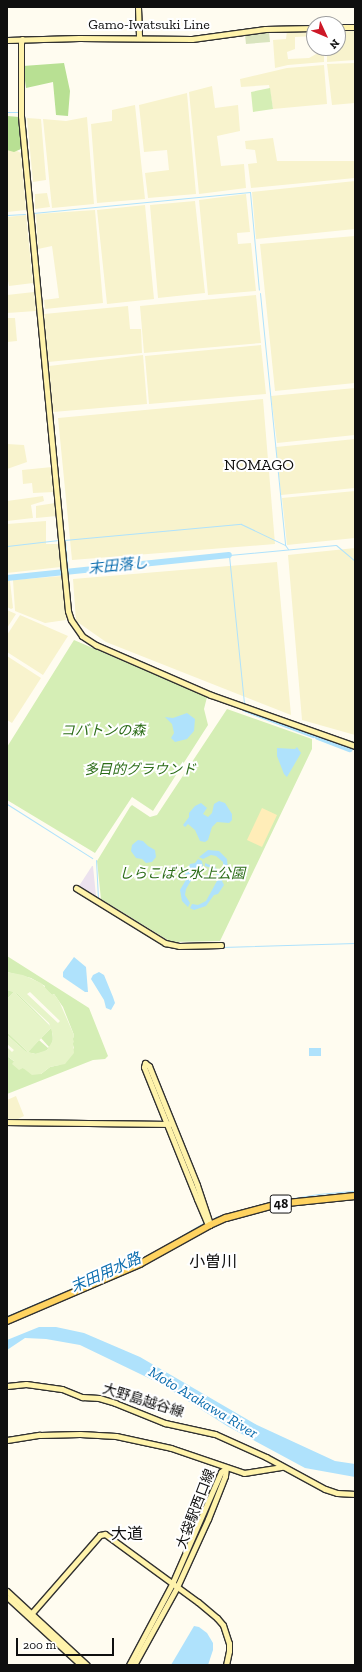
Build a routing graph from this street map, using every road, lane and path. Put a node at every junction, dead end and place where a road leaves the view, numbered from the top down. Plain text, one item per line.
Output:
1 (138, 7) edge
2 (306, 28) edge
3 (139, 38) junction
4 (22, 39) junction
5 (7, 40) edge
6 (355, 746) edge
7 (76, 888) dead end
8 (221, 945) dead end
9 (7, 1122) edge
10 (169, 1124) junction
11 (355, 1196) edge
12 (210, 1224) junction
13 (7, 1321) edge
14 (7, 1386) edge
15 (7, 1440) edge
16 (226, 1468) junction
17 (287, 1468) junction
18 (355, 1494) edge
19 (175, 1585) junction
20 (7, 1592) edge
21 (7, 1597) edge
22 (31, 1614) junction
23 (81, 1665) edge
24 (87, 1665) edge
25 (129, 1665) edge
26 (134, 1665) edge
27 (226, 1665) edge

1 - 3 street
2 - 3 street, Gamo-Iwatsuki Line
3 - 4 street, Gamo-Iwatsuki Line
4 - 5 street, Gamo-Iwatsuki Line
4 - 6 street
7 - 8 street
9 - 10 street
10 - 10 street
10 - 12 street
11 - 12 main road, 48
12 - 13 main road, 48
14 - 17 street, 大野島越谷線
15 - 16 street
16 - 17 street
16 - 19 street, 大袋駅西口線
17 - 18 street, 大野島越谷線
19 - 22 street
19 - 25 street, 大袋駅西口線
19 - 26 street, 大袋駅西口線
19 - 27 street
20 - 22 street
21 - 23 street
22 - 24 street

